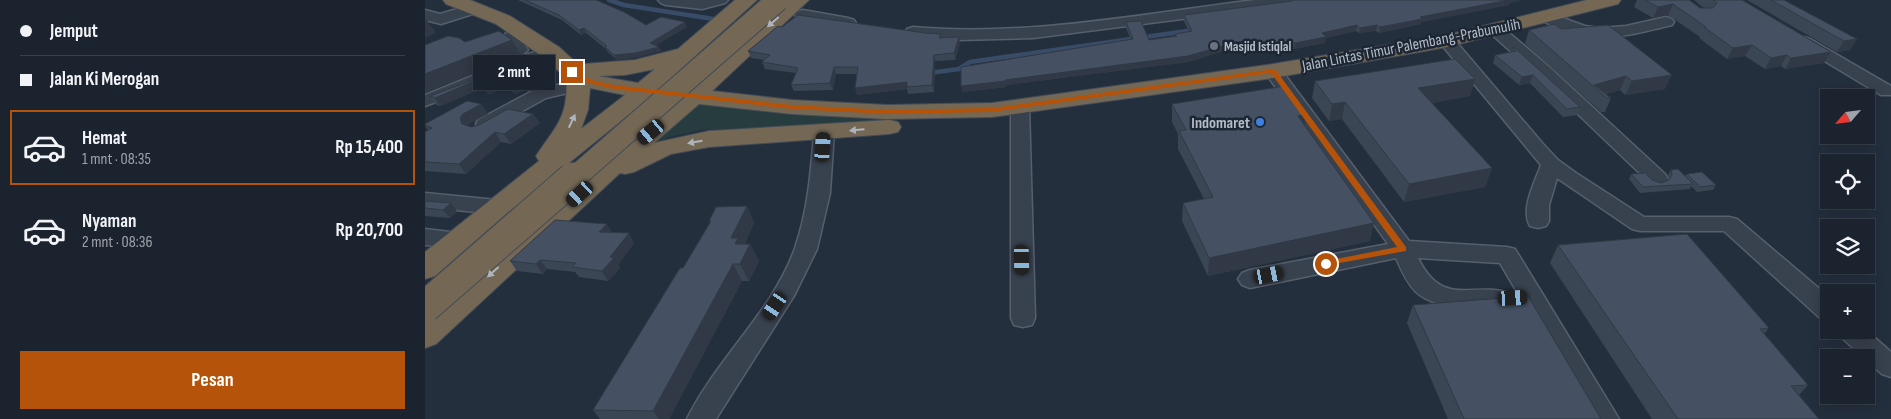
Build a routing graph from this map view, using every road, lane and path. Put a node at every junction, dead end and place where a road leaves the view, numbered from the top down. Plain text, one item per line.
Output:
1 (453, 0) edge
2 (666, 0) edge
3 (720, 0) edge
4 (777, 0) edge
5 (1291, 0) edge
6 (1611, 0) edge
7 (751, 1) edge
8 (480, 4) edge
9 (801, 7) edge
10 (1558, 8) edge
11 (425, 15) edge
12 (1666, 22) dead end
13 (861, 25) edge
14 (1495, 29) junction
15 (896, 31) edge
16 (1790, 34) edge
17 (510, 37) junction
18 (1447, 41) junction
19 (694, 46) junction
20 (740, 51) junction
21 (551, 52) junction
22 (493, 66) dead end
23 (1273, 71) junction
24 (583, 77) junction
25 (644, 85) junction
26 (1887, 91) dead end
27 (697, 92) junction
28 (765, 96) junction
29 (425, 101) edge
30 (1020, 106) junction
31 (992, 110) junction
32 (478, 128) edge
33 (824, 132) junction
34 (1551, 164) junction
35 (1657, 179) dead end
36 (594, 181) junction
37 (522, 187) junction
38 (425, 200) edge
39 (497, 207) junction
40 (1539, 221) dead end
41 (425, 237) edge
42 (459, 240) junction
43 (1403, 249) junction
44 (425, 268) edge
45 (1250, 279) dead end
46 (425, 288) edge
47 (1532, 297) junction
48 (1820, 303) edge
49 (425, 307) edge
50 (1023, 318) dead end
51 (425, 335) edge
52 (1860, 339) edge
53 (1891, 367) edge
54 (701, 419) edge
55 (1605, 419) edge

1 - 8 highway
2 - 3 street
4 - 49 highway, bridge
5 - 15 street
6 - 10 highway, Jalan Lintas Timur Palembang-Prabumulih
7 - 19 highway
7 - 46 highway
8 - 11 street
8 - 17 highway
8 - 24 highway
9 - 13 street
9 -> 20 highway
10 - 12 street
10 - 14 highway, Jalan Lintas Timur Palembang-Prabumulih
10 - 28 highway, Jalan Lintas Timur Palembang-Prabumulih
14 - 18 highway, Jalan Lintas Timur Palembang-Prabumulih
14 - 35 street
16 - 26 street
17 - 21 highway
17 - 22 street
18 - 23 highway, Jalan Lintas Timur Palembang-Prabumulih
18 - 34 street
19 - 24 highway
19 - 25 highway
20 - 27 highway
20 - 28 highway
21 - 24 highway
21 - 29 street
23 - 30 highway, Jalan Lintas Timur Palembang-Prabumulih
23 - 43 street
24 - 25 highway, Jalan Lintas Timur Palembang-Prabumulih
24 - 32 street
37 -> 24 highway
25 - 27 highway, Jalan Lintas Timur Palembang-Prabumulih
25 - 37 highway
27 - 28 highway, Jalan Lintas Timur Palembang-Prabumulih
27 - 31 highway, Jalan Lintas Timur Palembang-Prabumulih
27 - 36 highway
30 - 31 highway, Jalan Lintas Timur Palembang-Prabumulih
30 - 50 street
31 -> 33 highway
33 -> 36 highway
33 - 54 street
34 - 40 street
34 - 48 street
36 -> 51 highway
37 - 39 highway
38 - 39 street
39 - 42 highway
41 - 42 street
42 - 44 highway
43 - 45 street
43 - 47 street
43 - 47 street
47 - 55 street
52 - 53 street

